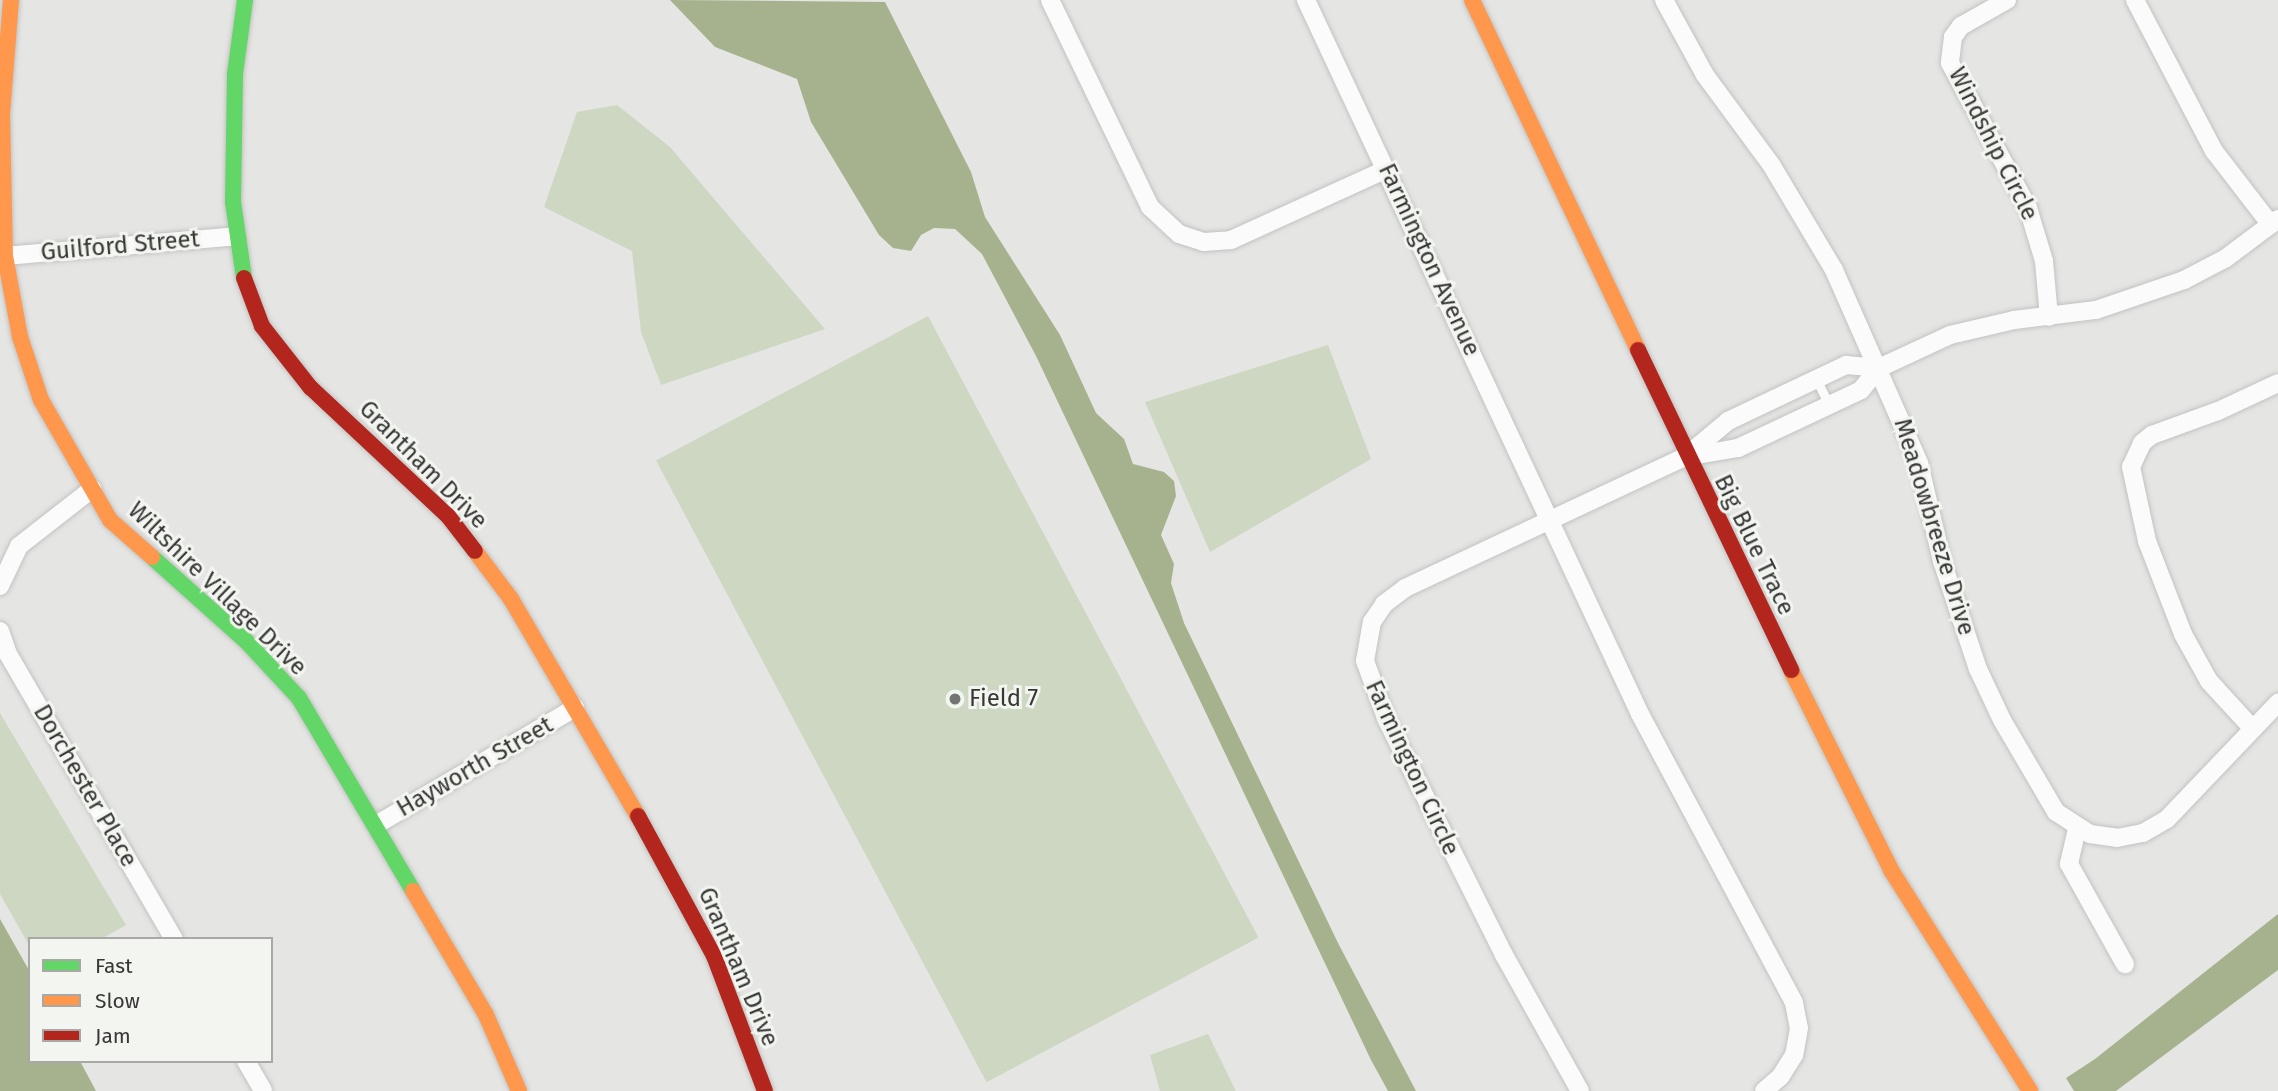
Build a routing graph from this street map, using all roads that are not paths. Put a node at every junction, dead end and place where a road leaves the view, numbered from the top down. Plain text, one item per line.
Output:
1 (11, 0) edge
2 (245, 0) edge
3 (1050, 0) edge
4 (1306, 0) edge
5 (1472, 0) edge
6 (1664, 0) edge
7 (2007, 0) edge
8 (2135, 0) edge
9 (1387, 169) junction
10 (2275, 222) edge
11 (236, 236) junction
12 (5, 256) junction
13 (2049, 317) junction
14 (1879, 368) junction
15 (1816, 379) junction
16 (2278, 383) edge
17 (1829, 405) junction
18 (1685, 457) junction
19 (92, 489) junction
20 (1549, 521) junction
21 (0, 586) edge
22 (0, 631) edge
23 (2278, 704) edge
24 (575, 708) junction
25 (2252, 728) junction
26 (376, 825) junction
27 (2077, 829) junction
28 (173, 937) edge
29 (2126, 964) dead end
30 (247, 1063) edge
31 (517, 1090) edge
32 (263, 1091) edge
33 (765, 1091) edge
34 (1580, 1091) edge
35 (1763, 1091) edge
36 (2030, 1091) edge

1 - 12 street, Wiltshire Village Drive
2 - 11 street, Grantham Drive
3 - 9 street
4 - 9 street, Farmington Avenue
5 - 18 street, Big Blue Trace
6 - 14 street, Meadowbreeze Drive
7 - 13 street, Windship Circle
8 - 10 street
9 - 20 street, Farmington Avenue
10 - 13 street
11 - 12 street, Guilford Street
11 - 24 street, Grantham Drive
12 - 19 street, Wiltshire Village Drive
13 - 14 street
14 - 15 street
14 - 17 street
14 - 27 street, Meadowbreeze Drive
15 - 17 lane
15 - 18 street
16 - 25 street
17 - 18 street
18 - 20 street, Farmington Circle
18 - 36 street, Big Blue Trace
19 - 21 street
19 - 26 street, Wiltshire Village Drive
20 - 34 street, Farmington Circle
20 - 35 street
22 - 28 street, Dorchester Place
23 - 25 street
24 - 26 street, Hayworth Street
24 - 33 street, Grantham Drive
25 - 27 street
26 - 31 street, Wiltshire Village Drive
27 - 29 street
30 - 32 street

